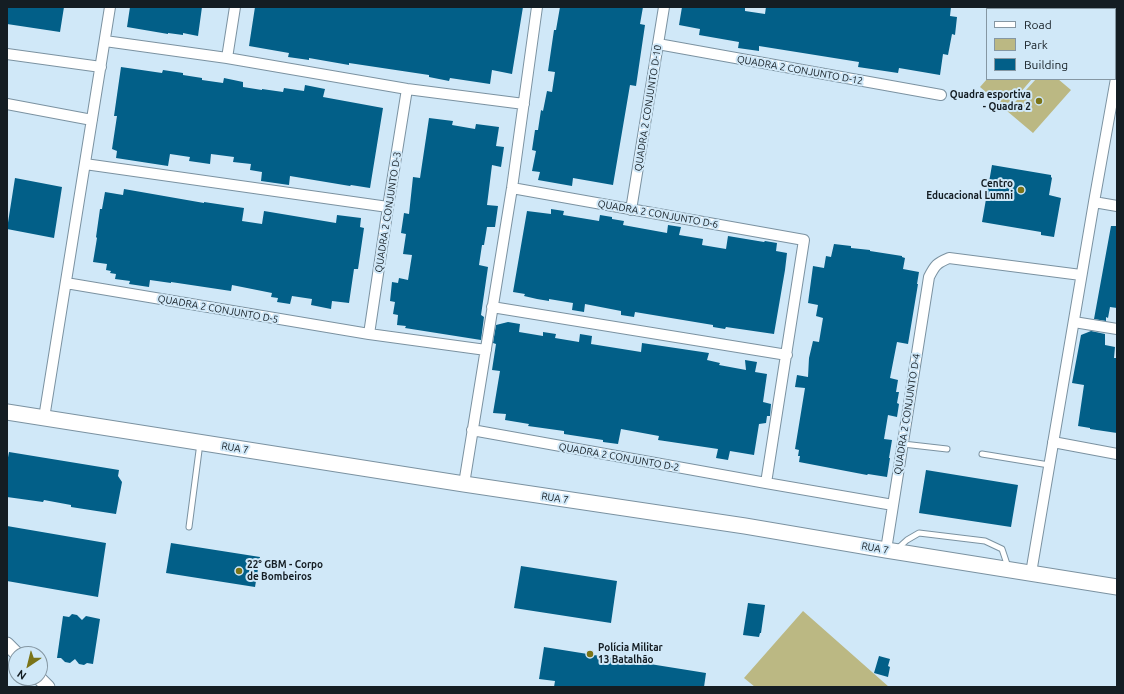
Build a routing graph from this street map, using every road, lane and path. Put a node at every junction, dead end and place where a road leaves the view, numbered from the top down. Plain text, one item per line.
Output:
1 (110, 7) edge
2 (235, 7) edge
3 (538, 7) edge
4 (664, 7) edge
5 (105, 41) junction
6 (658, 44) junction
7 (7, 54) edge
8 (227, 58) junction
9 (101, 66) junction
10 (1116, 80) edge
11 (408, 89) junction
12 (941, 95) dead end
13 (7, 104) edge
14 (524, 104) junction
15 (92, 120) junction
16 (85, 164) junction
17 (512, 188) junction
18 (1094, 202) junction
19 (1117, 206) edge
20 (388, 207) junction
21 (631, 210) junction
22 (1081, 275) junction
23 (66, 283) junction
24 (492, 307) junction
25 (1074, 322) junction
26 (1117, 329) edge
27 (370, 334) junction
28 (486, 350) junction
29 (787, 355) junction
30 (7, 412) edge
31 (44, 418) junction
32 (472, 430) junction
33 (201, 442) junction
34 (1053, 442) junction
35 (903, 444) junction
36 (946, 449) dead end
37 (982, 454) dead end
38 (1117, 454) edge
39 (1050, 465) junction
40 (766, 483) junction
41 (464, 484) junction
42 (893, 505) junction
43 (189, 527) dead end
44 (890, 551) junction
45 (1008, 570) junction
46 (1031, 573) junction
47 (1102, 585) junction
48 (1117, 587) edge
49 (1117, 594) edge

1 - 5 street
2 - 8 street
3 - 14 street
4 - 6 street, QUADRA 2 CONJUNTO D-10
5 - 8 street
5 - 9 street
6 - 12 street, QUADRA 2 CONJUNTO D-12
6 - 21 street, QUADRA 2 CONJUNTO D-10
7 - 9 street
8 - 11 street
9 - 15 street
10 - 18 street
11 - 14 street
11 - 20 street, QUADRA 2 CONJUNTO D-3
13 - 15 street
14 - 17 street
15 - 16 street
16 - 20 street
16 - 23 street
17 - 21 street, QUADRA 2 CONJUNTO D-6
17 - 24 street
18 - 19 street
18 - 22 street
20 - 27 street, QUADRA 2 CONJUNTO D-3
21 - 29 street, QUADRA 2 CONJUNTO D-6
22 - 25 street
22 - 35 street, QUADRA 2 CONJUNTO D-4
23 - 27 street, QUADRA 2 CONJUNTO D-5
23 - 31 street
24 - 28 street
24 - 29 street
25 - 26 street
25 - 34 street
27 - 28 street, QUADRA 2 CONJUNTO D-5
28 - 32 street
29 - 40 street
30 - 31 main road, RUA 7
31 - 33 main road, RUA 7
32 - 40 street, QUADRA 2 CONJUNTO D-2
32 - 41 street
33 - 41 main road, RUA 7
33 - 43 lane
34 - 38 street
34 - 39 street
35 - 36 lane
35 - 42 street, QUADRA 2 CONJUNTO D-4
37 - 39 lane
39 - 46 street
40 - 42 street, QUADRA 2 CONJUNTO D-2
41 - 44 main road, RUA 7
42 - 44 street, QUADRA 2 CONJUNTO D-4
44 - 45 main road, RUA 7
44 - 45 lane
45 - 46 main road, RUA 7
46 - 47 main road, RUA 7
47 - 48 main road, RUA 7
47 - 49 main road, RUA 7

